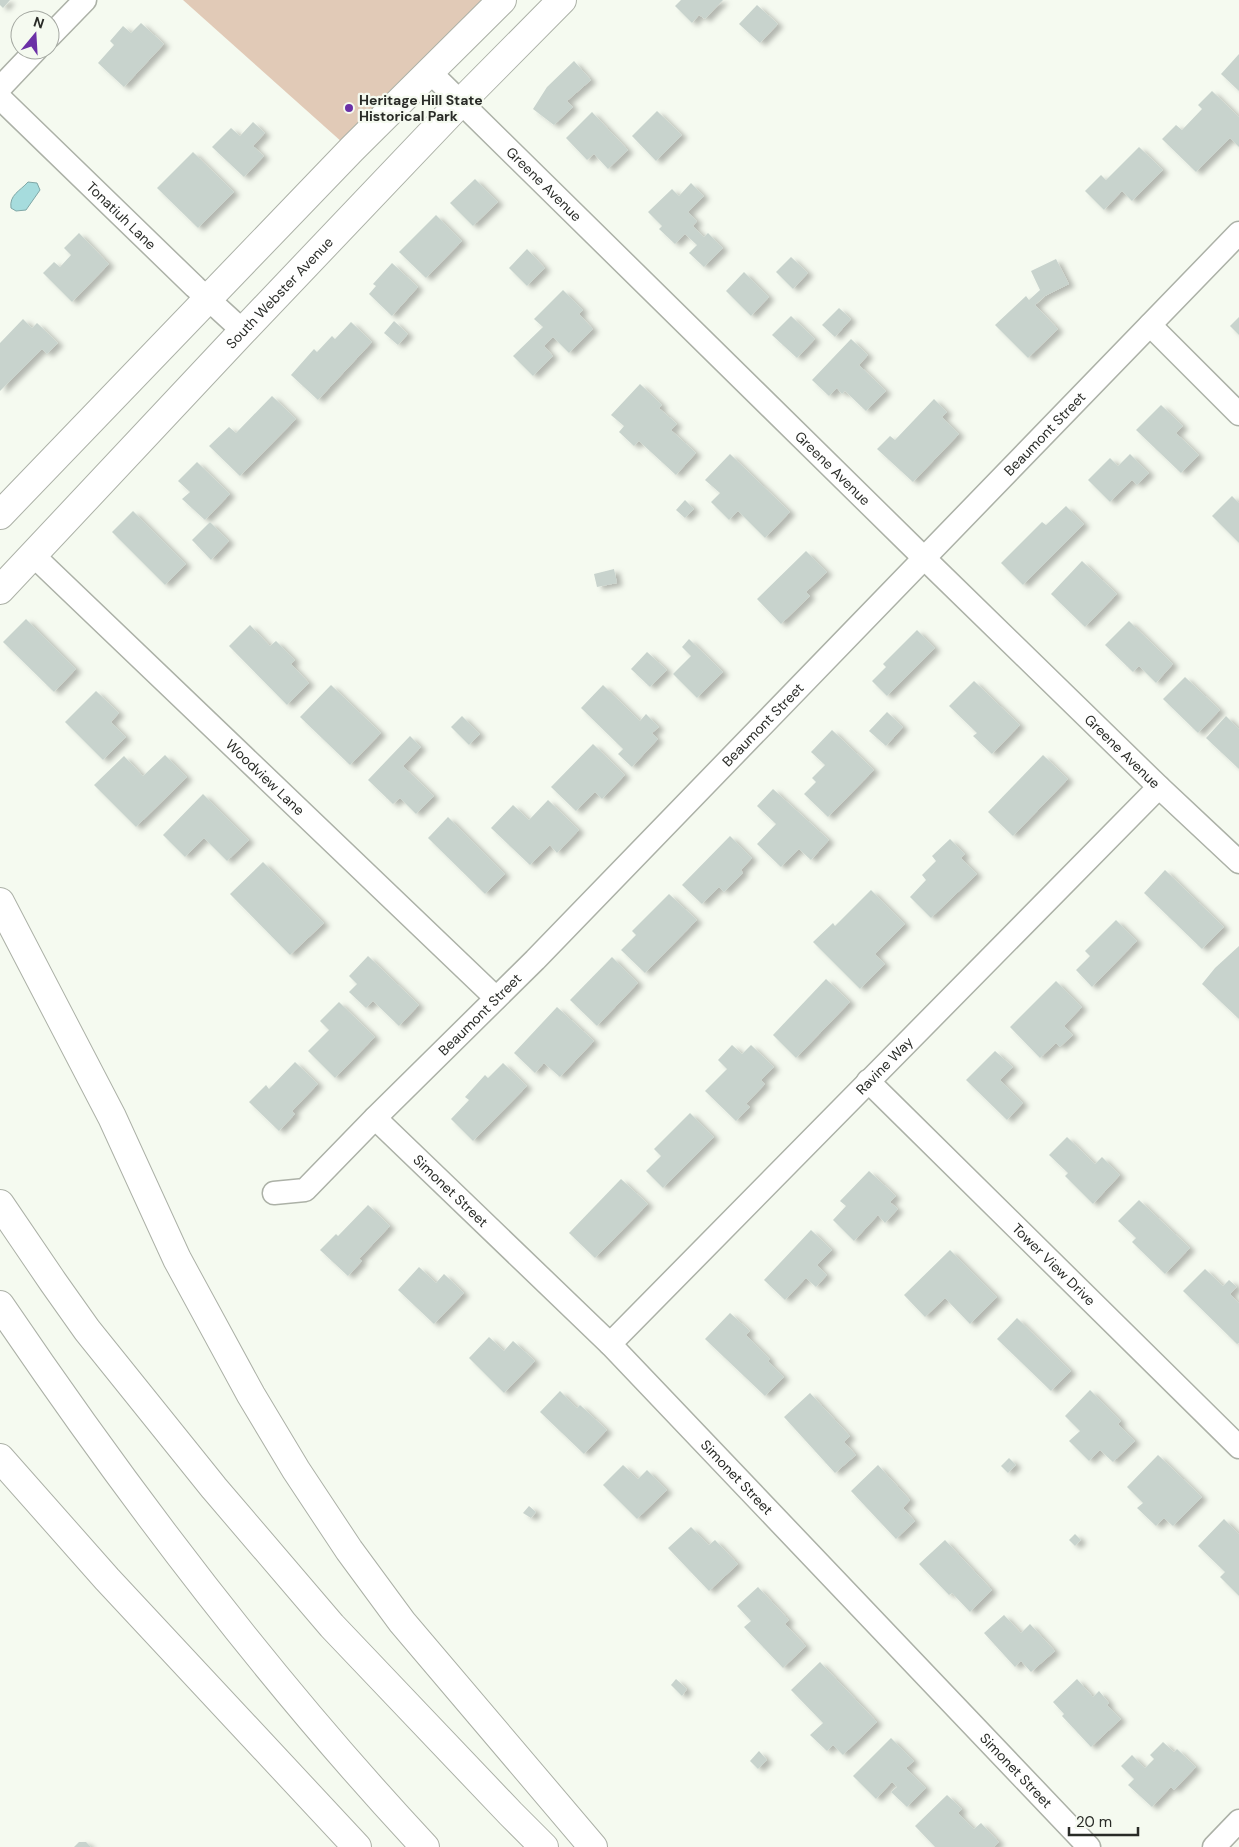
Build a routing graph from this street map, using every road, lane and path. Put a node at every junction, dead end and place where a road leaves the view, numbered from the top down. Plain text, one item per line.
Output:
1 (85, 0) edge
2 (502, 0) edge
3 (562, 0) edge
4 (60, 26) edge
5 (27, 60) edge
6 (430, 72) junction
7 (0, 88) edge
8 (0, 98) edge
9 (460, 103) junction
10 (1239, 233) edge
11 (208, 299) junction
12 (1150, 325) junction
13 (243, 331) junction
14 (1239, 414) edge
15 (0, 515) edge
16 (34, 556) junction
17 (924, 558) junction
18 (0, 590) edge
19 (1159, 787) junction
20 (1239, 862) edge
21 (0, 902) edge
22 (496, 998) junction
23 (868, 1081) junction
24 (375, 1118) junction
25 (274, 1193) dead end
26 (0, 1204) edge
27 (0, 1304) edge
28 (610, 1344) junction
29 (1239, 1447) edge
30 (0, 1458) edge
31 (1239, 1821) edge
32 (357, 1847) edge
33 (425, 1847) edge
34 (544, 1847) edge
35 (593, 1847) edge
36 (1089, 1847) edge
37 (1214, 1847) edge

1 - 4 street
2 - 6 main road
3 - 9 main road, South Webster Avenue
5 - 7 street
6 - 9 street, Greene Avenue
6 - 11 main road
8 - 11 street, Tonatiuh Lane
9 - 13 main road, South Webster Avenue
9 - 17 street, Greene Avenue
10 - 12 street, Beaumont Street
11 - 13 street, Tonatiuh Lane
11 - 15 main road
12 - 14 street
12 - 17 street, Beaumont Street
13 - 16 main road, South Webster Avenue
16 - 18 main road, South Webster Avenue
16 - 22 street, Woodview Lane
17 - 19 street, Greene Avenue
17 - 22 street, Beaumont Street
19 - 20 street, Greene Avenue
19 - 23 street, Ravine Way
21 - 35 main road
22 - 24 street, Beaumont Street
23 - 28 street, Ravine Way
23 - 29 street, Tower View Drive
24 - 25 street, Beaumont Street
24 - 28 street, Simonet Street
26 - 34 main road
27 - 33 main road
28 - 36 street, Simonet Street
30 - 32 main road
31 - 37 street

